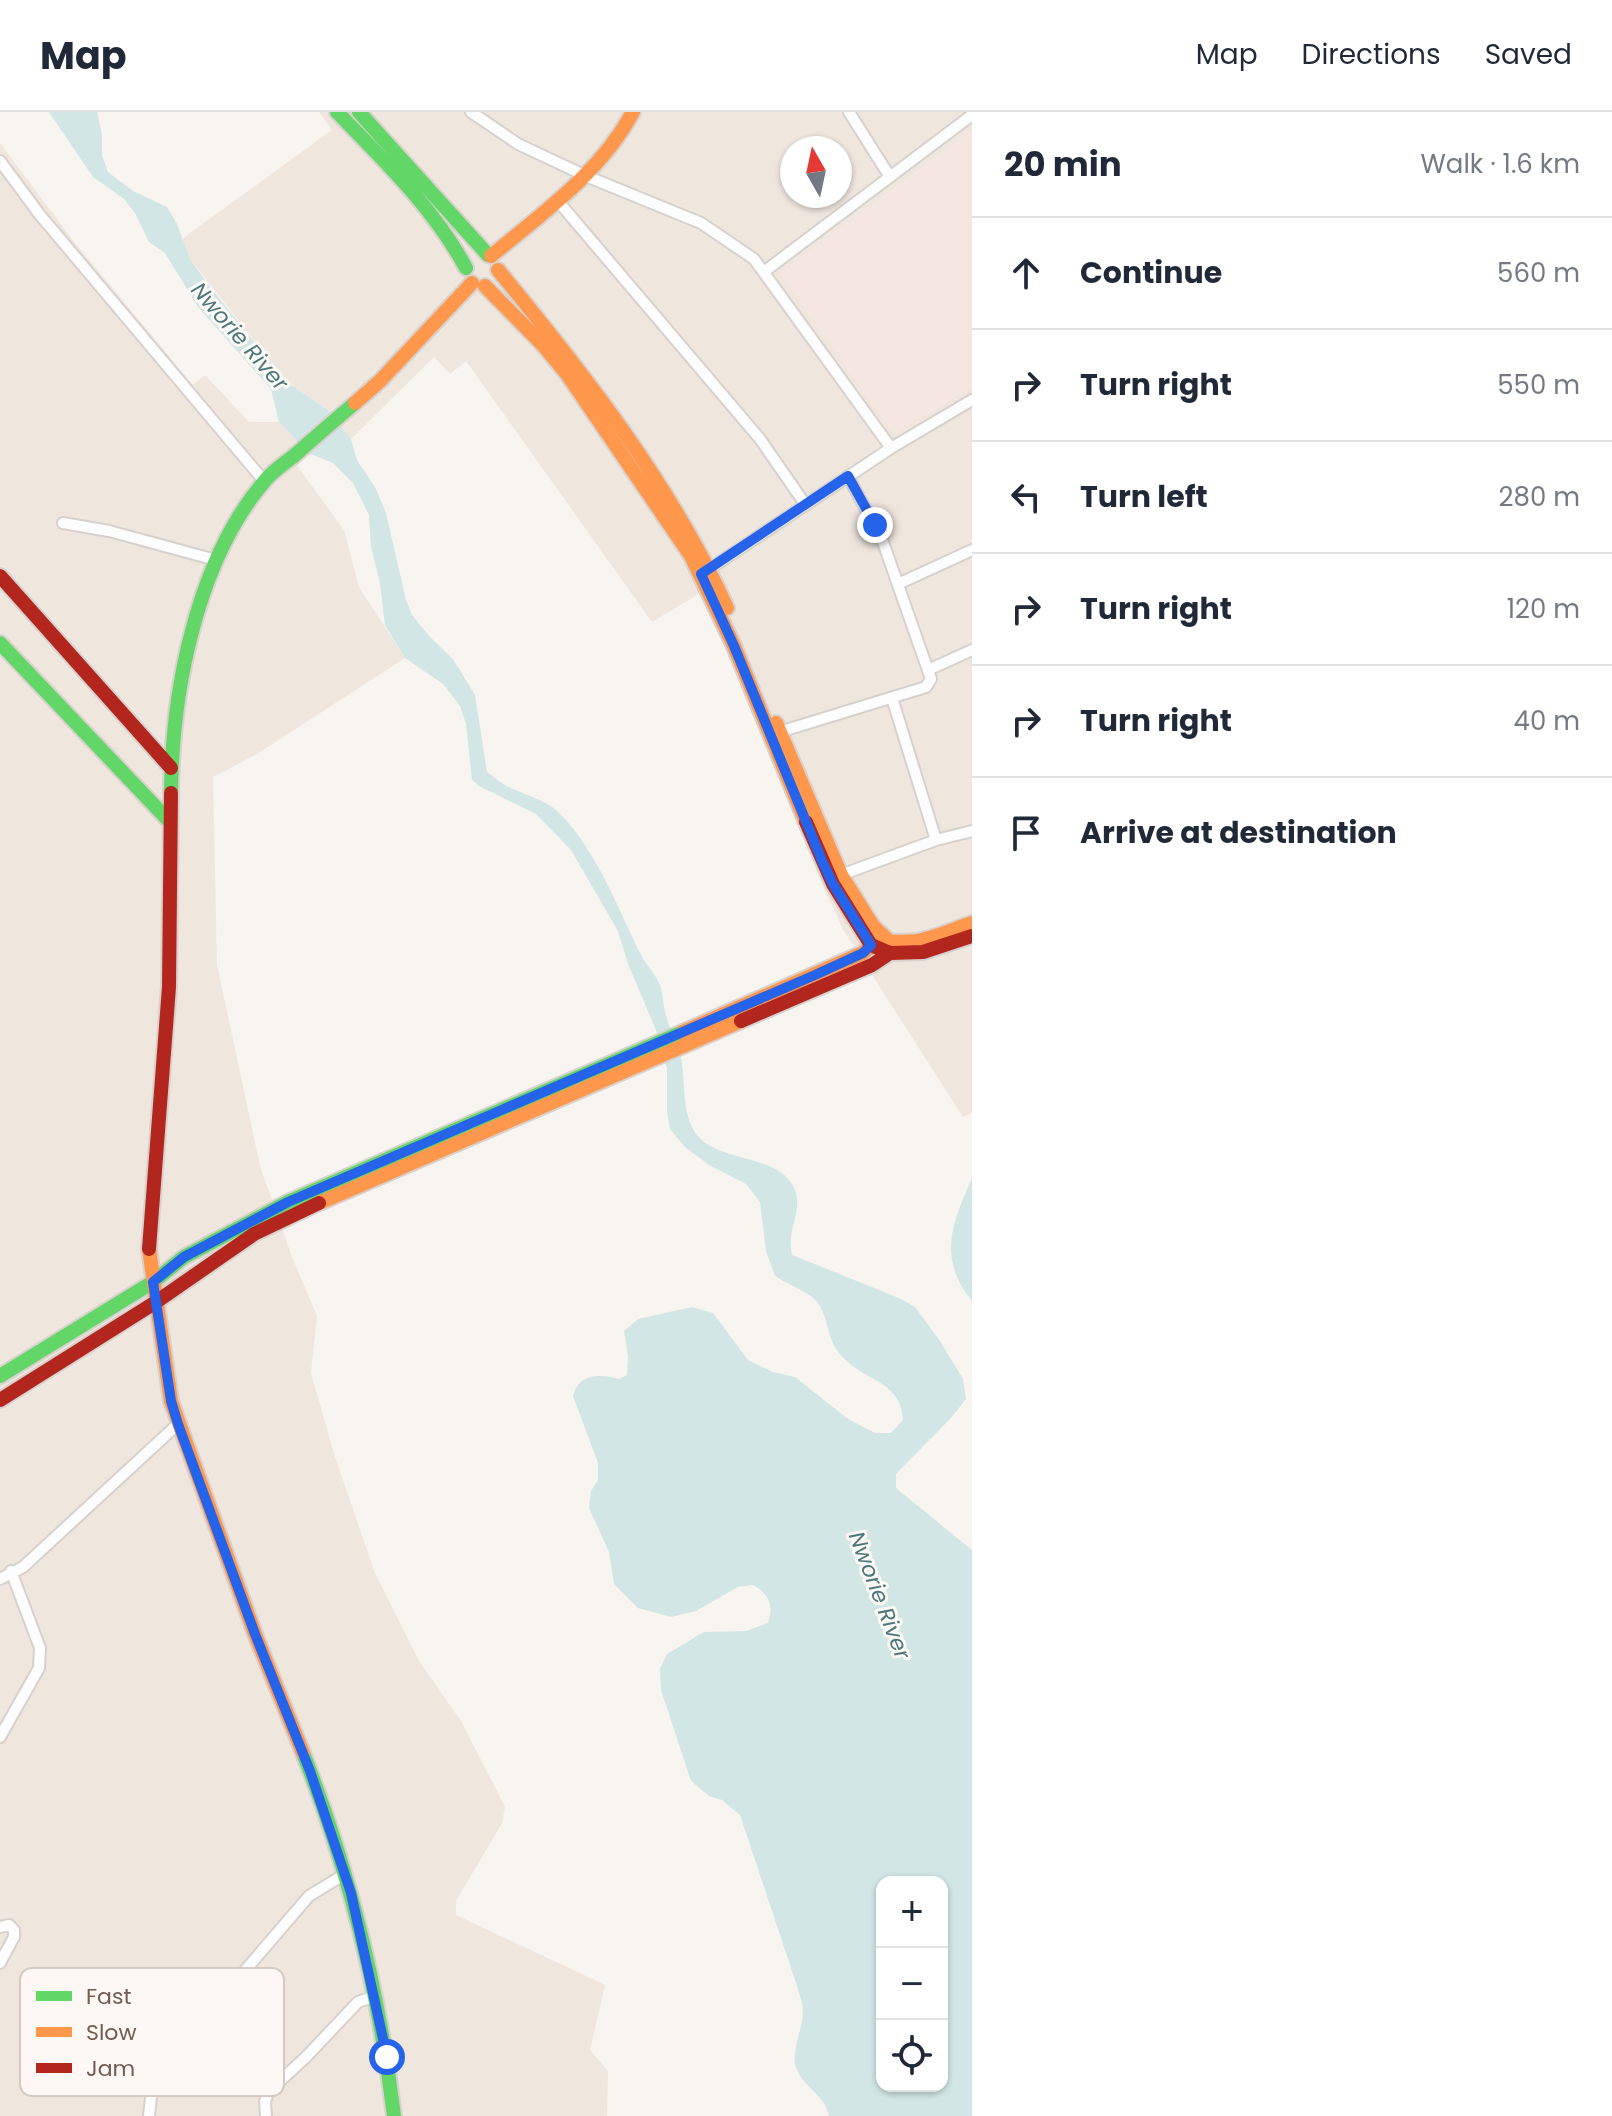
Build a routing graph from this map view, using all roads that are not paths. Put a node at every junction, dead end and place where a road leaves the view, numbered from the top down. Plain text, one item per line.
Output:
1 (337, 112) edge
2 (359, 112) edge
3 (471, 112) edge
4 (633, 112) edge
5 (849, 112) edge
6 (972, 115) edge
7 (0, 161) edge
8 (586, 176) junction
9 (890, 177) junction
10 (557, 200) junction
11 (489, 255) junction
12 (466, 268) junction
13 (498, 270) junction
14 (765, 271) junction
15 (479, 284) junction
16 (972, 400) edge
17 (891, 448) junction
18 (848, 476) junction
19 (264, 481) junction
20 (805, 504) junction
21 (63, 523) dead end
22 (972, 550) edge
23 (216, 560) junction
24 (705, 572) junction
25 (0, 576) edge
26 (898, 584) junction
27 (0, 643) edge
28 (972, 650) edge
29 (928, 670) junction
30 (892, 698) junction
31 (775, 734) junction
32 (171, 768) junction
33 (170, 822) junction
34 (972, 831) edge
35 (936, 840) junction
36 (836, 877) junction
37 (972, 923) edge
38 (972, 936) edge
39 (871, 945) junction
40 (889, 946) junction
41 (706, 1029) junction
42 (636, 1058) junction
43 (153, 1282) junction
44 (156, 1302) junction
45 (0, 1376) edge
46 (0, 1400) edge
47 (178, 1424) junction
48 (11, 1571) junction
49 (0, 1579) edge
50 (0, 1737) edge
51 (345, 1874) junction
52 (0, 1927) edge
53 (0, 1963) edge
54 (247, 1968) edge
55 (375, 1996) junction
56 (284, 2077) edge
57 (151, 2096) edge
58 (267, 2096) edge
59 (149, 2116) edge
60 (266, 2116) edge
61 (394, 2116) edge

1 - 12 main road
2 - 11 main road
3 - 8 street
4 - 8 main road
5 - 9 street
6 - 9 street
7 - 19 street
8 - 10 main road
8 - 14 street
9 - 14 street
10 - 11 main road
10 - 20 street
11 - 12 main road
11 - 13 main road
12 - 15 main road
13 - 15 main road
13 - 24 main road
14 - 17 street
15 - 19 main road
15 - 24 main road
16 - 17 street
17 - 18 street
18 - 20 street
18 - 26 street
19 - 23 main road
20 - 24 street
21 - 23 street
22 - 26 street
23 - 32 main road
24 - 31 main road
25 - 32 main road
26 - 29 street
27 - 33 main road
28 - 29 street
29 - 30 street
30 - 31 street
30 - 35 street
31 - 36 main road
32 - 33 main road
33 - 43 main road
34 - 35 street
35 - 36 street
36 - 39 main road
36 - 40 main road
37 - 40 main road
38 - 40 main road
39 - 40 main road
39 - 41 main road
40 - 41 main road
41 - 42 main road
42 - 43 main road
42 - 44 main road
43 - 44 main road
43 - 45 main road
44 - 46 main road
44 - 47 main road
47 - 48 street
47 - 51 main road
48 - 49 street
48 - 50 street
51 - 54 street
51 - 55 main road
52 - 53 street
55 - 56 street
55 - 61 main road
57 - 59 street
58 - 60 street

